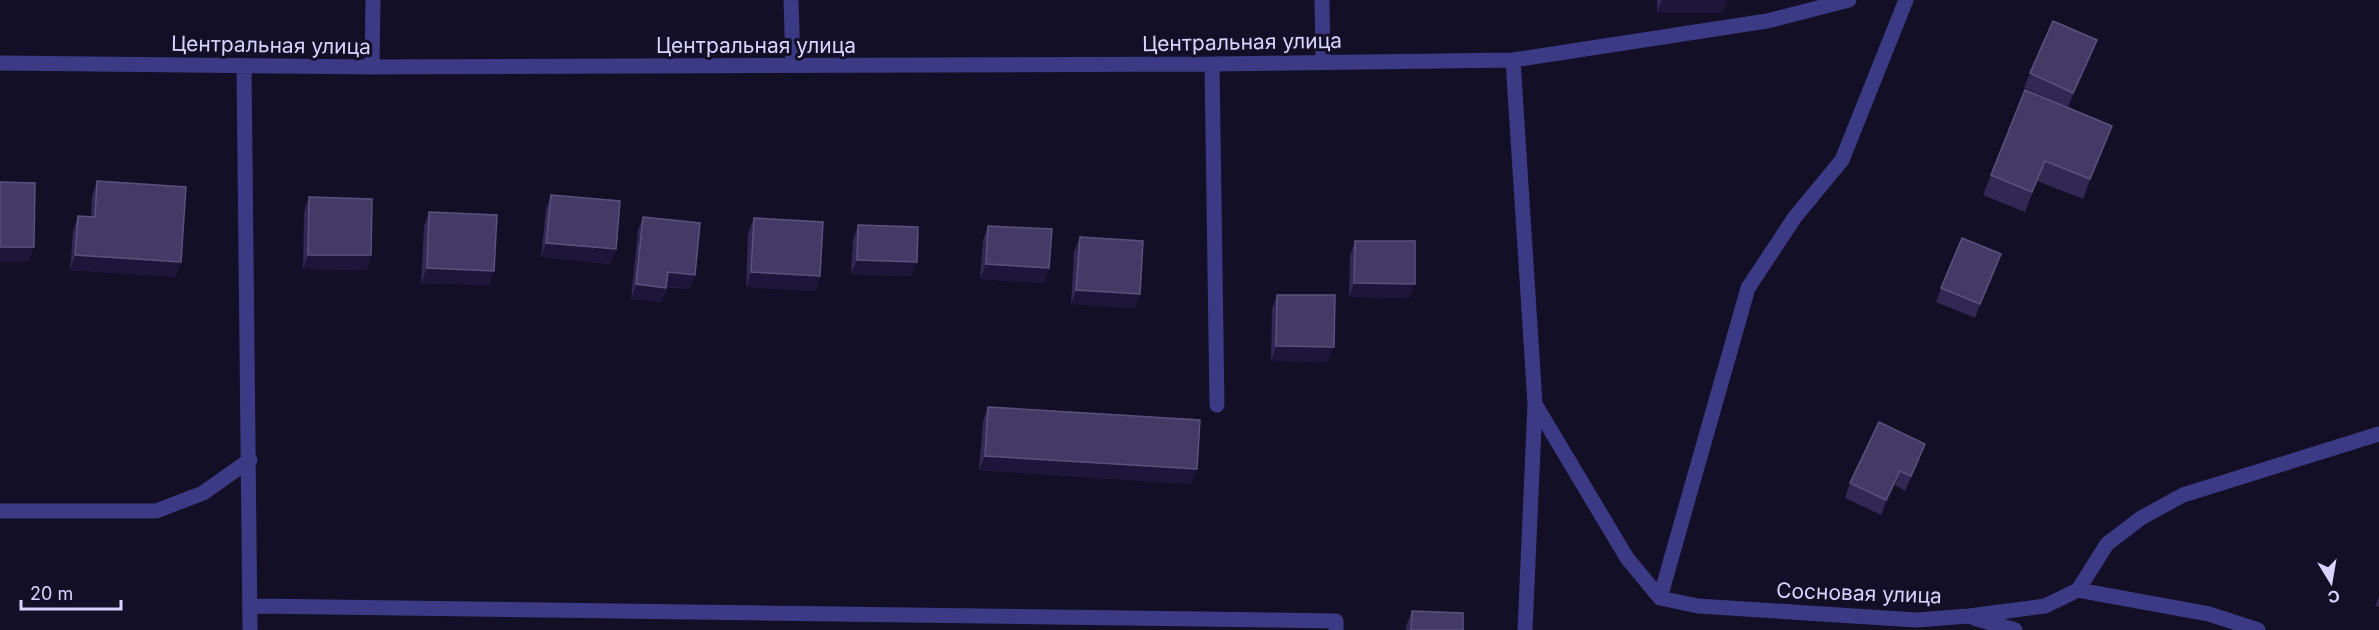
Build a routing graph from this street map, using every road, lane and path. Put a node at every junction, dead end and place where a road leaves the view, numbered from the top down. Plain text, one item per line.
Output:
1 (373, 0) edge
2 (791, 0) edge
3 (1322, 0) edge
4 (1849, 0) edge
5 (1906, 0) edge
6 (1513, 60) junction
7 (1323, 62) junction
8 (0, 63) edge
9 (1212, 64) junction
10 (793, 65) junction
11 (244, 66) junction
12 (372, 67) junction
13 (1535, 404) junction
14 (1216, 405) dead end
15 (2379, 434) edge
16 (250, 460) junction
17 (0, 511) edge
18 (2078, 590) junction
19 (1660, 598) junction
20 (251, 606) junction
21 (1969, 616) junction
22 (1910, 625) edge
23 (250, 630) edge
24 (1336, 630) edge
25 (1525, 630) edge
26 (2015, 630) edge
27 (2258, 630) edge

1 - 12 street
2 - 10 street
3 - 7 street
4 - 6 street, Центральная улица
5 - 19 street
6 - 7 street, Центральная улица
6 - 13 street
7 - 9 street, Центральная улица
8 - 11 street, Центральная улица
9 - 10 street, Центральная улица
9 - 14 street
10 - 12 street, Центральная улица
11 - 12 street, Центральная улица
11 - 16 street
13 - 19 street
13 - 25 street
15 - 18 street
16 - 17 street
16 - 20 street
18 - 21 street, Сосновая улица
18 - 27 street
19 - 22 street, Сосновая улица
20 - 23 street
20 - 24 street
21 - 22 street, Сосновая улица
21 - 26 street

